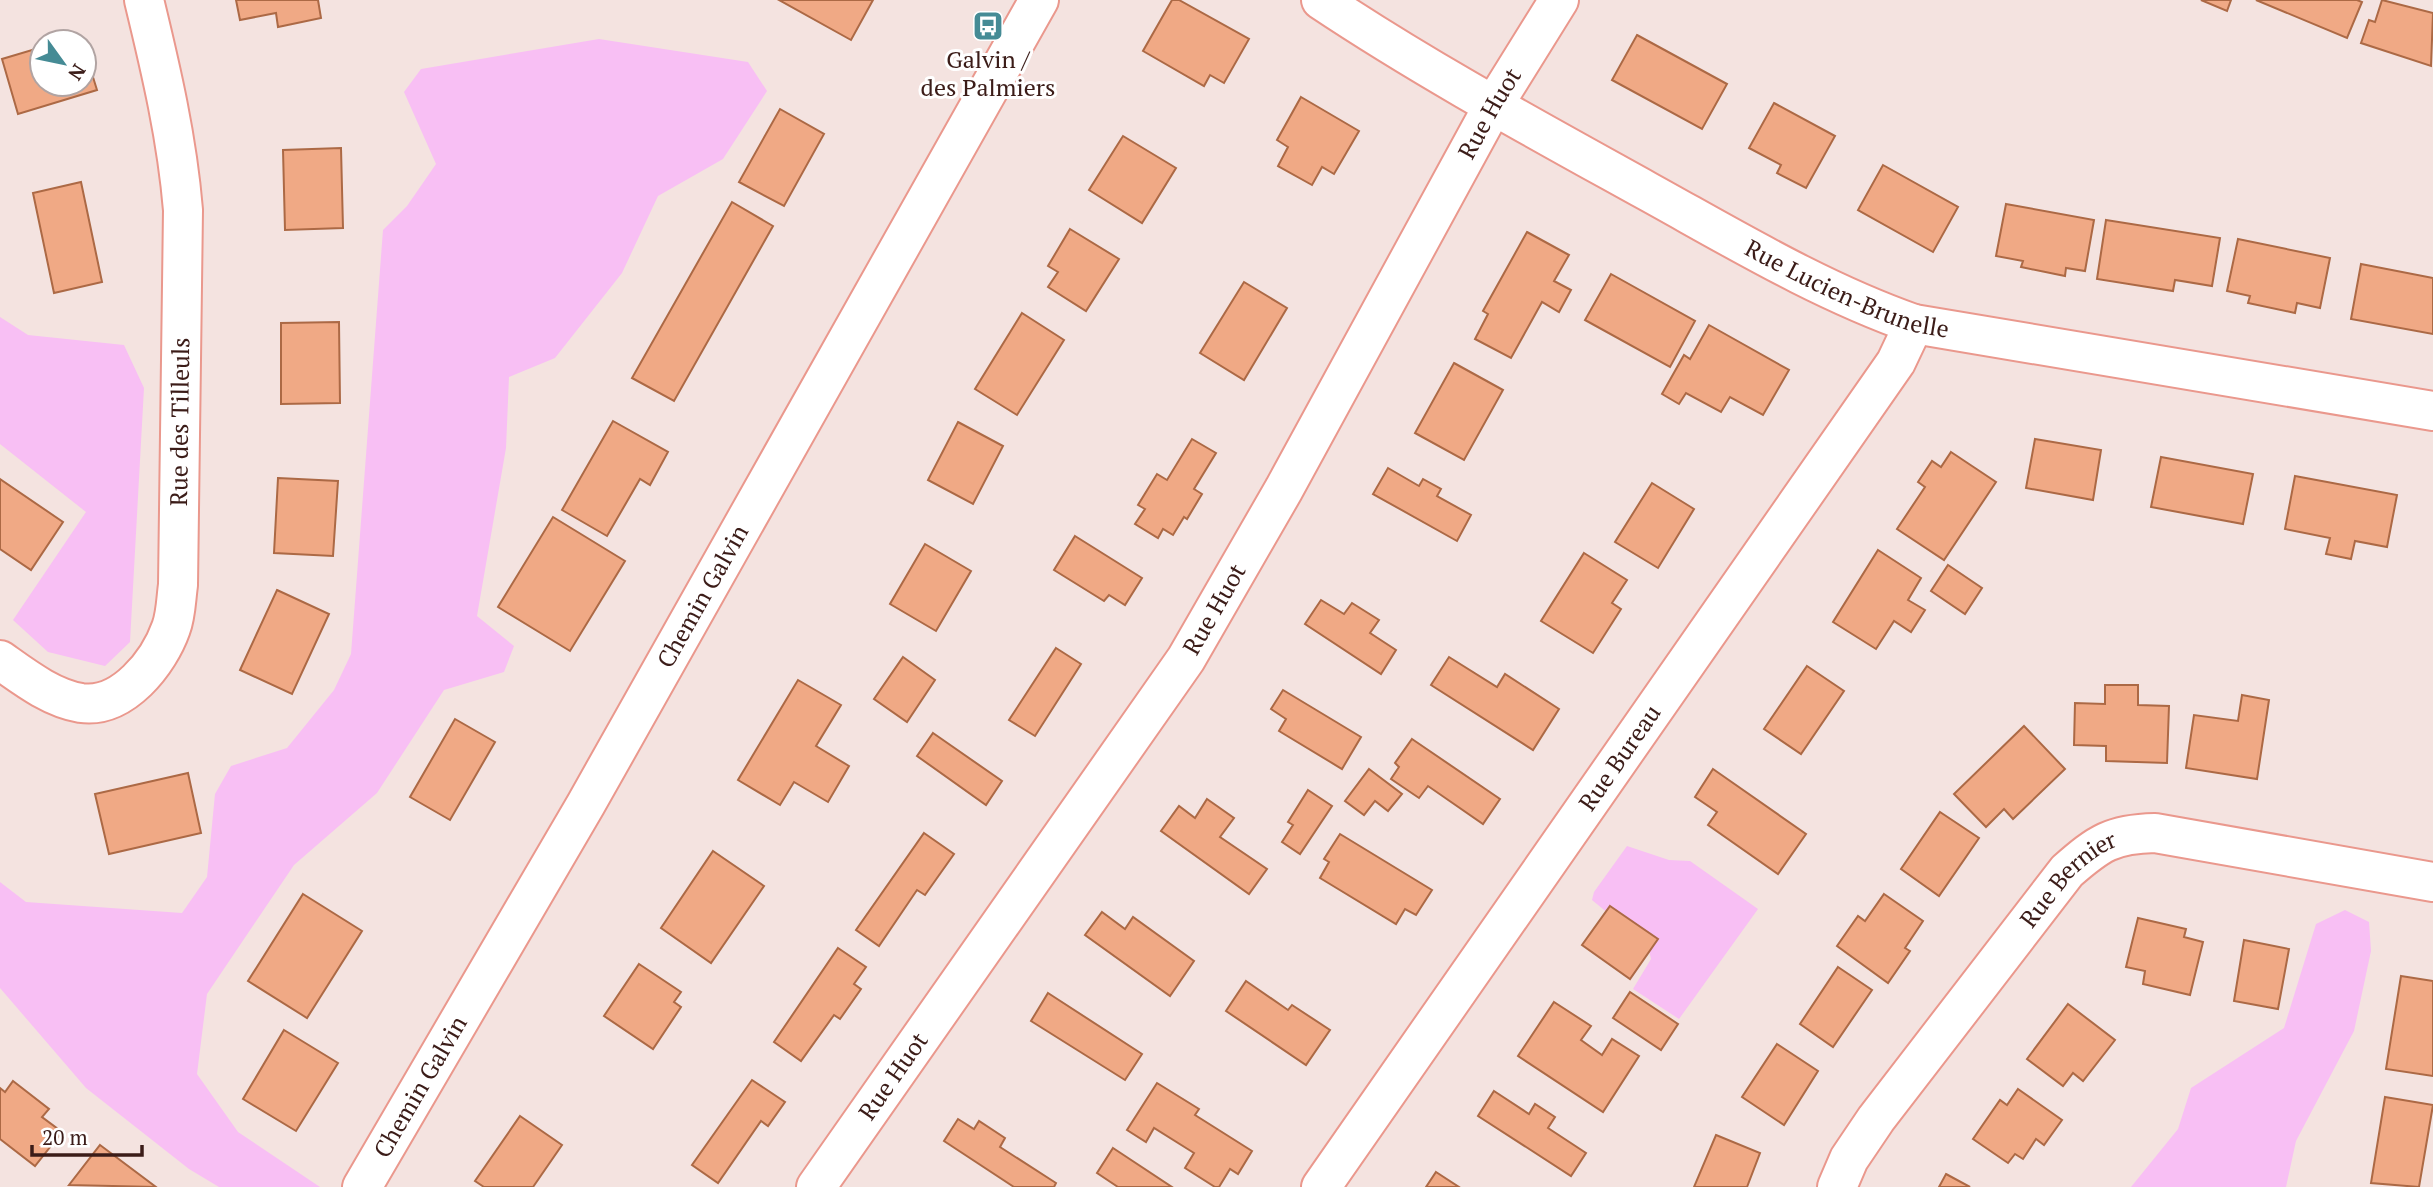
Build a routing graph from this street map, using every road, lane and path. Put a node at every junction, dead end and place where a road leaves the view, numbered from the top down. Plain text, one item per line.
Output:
1 (144, 0) edge
2 (1039, 0) edge
3 (1321, 0) edge
4 (1559, 0) edge
5 (1493, 106) junction
6 (1914, 324) junction
7 (2433, 411) edge
8 (0, 660) edge
9 (2433, 883) edge
10 (362, 1187) edge
11 (816, 1187) edge
12 (1321, 1187) edge
13 (1837, 1187) edge

1 - 8 street, Rue des Tilleuls
2 - 10 street, Chemin Galvin
3 - 5 street, Rue Lucien-Brunelle
4 - 5 street, Rue Huot
5 - 6 street, Rue Lucien-Brunelle
5 - 11 street, Rue Huot
6 - 7 street, Rue Lucien-Brunelle
6 - 12 street, Rue Bureau
9 - 13 street, Rue Bernier

